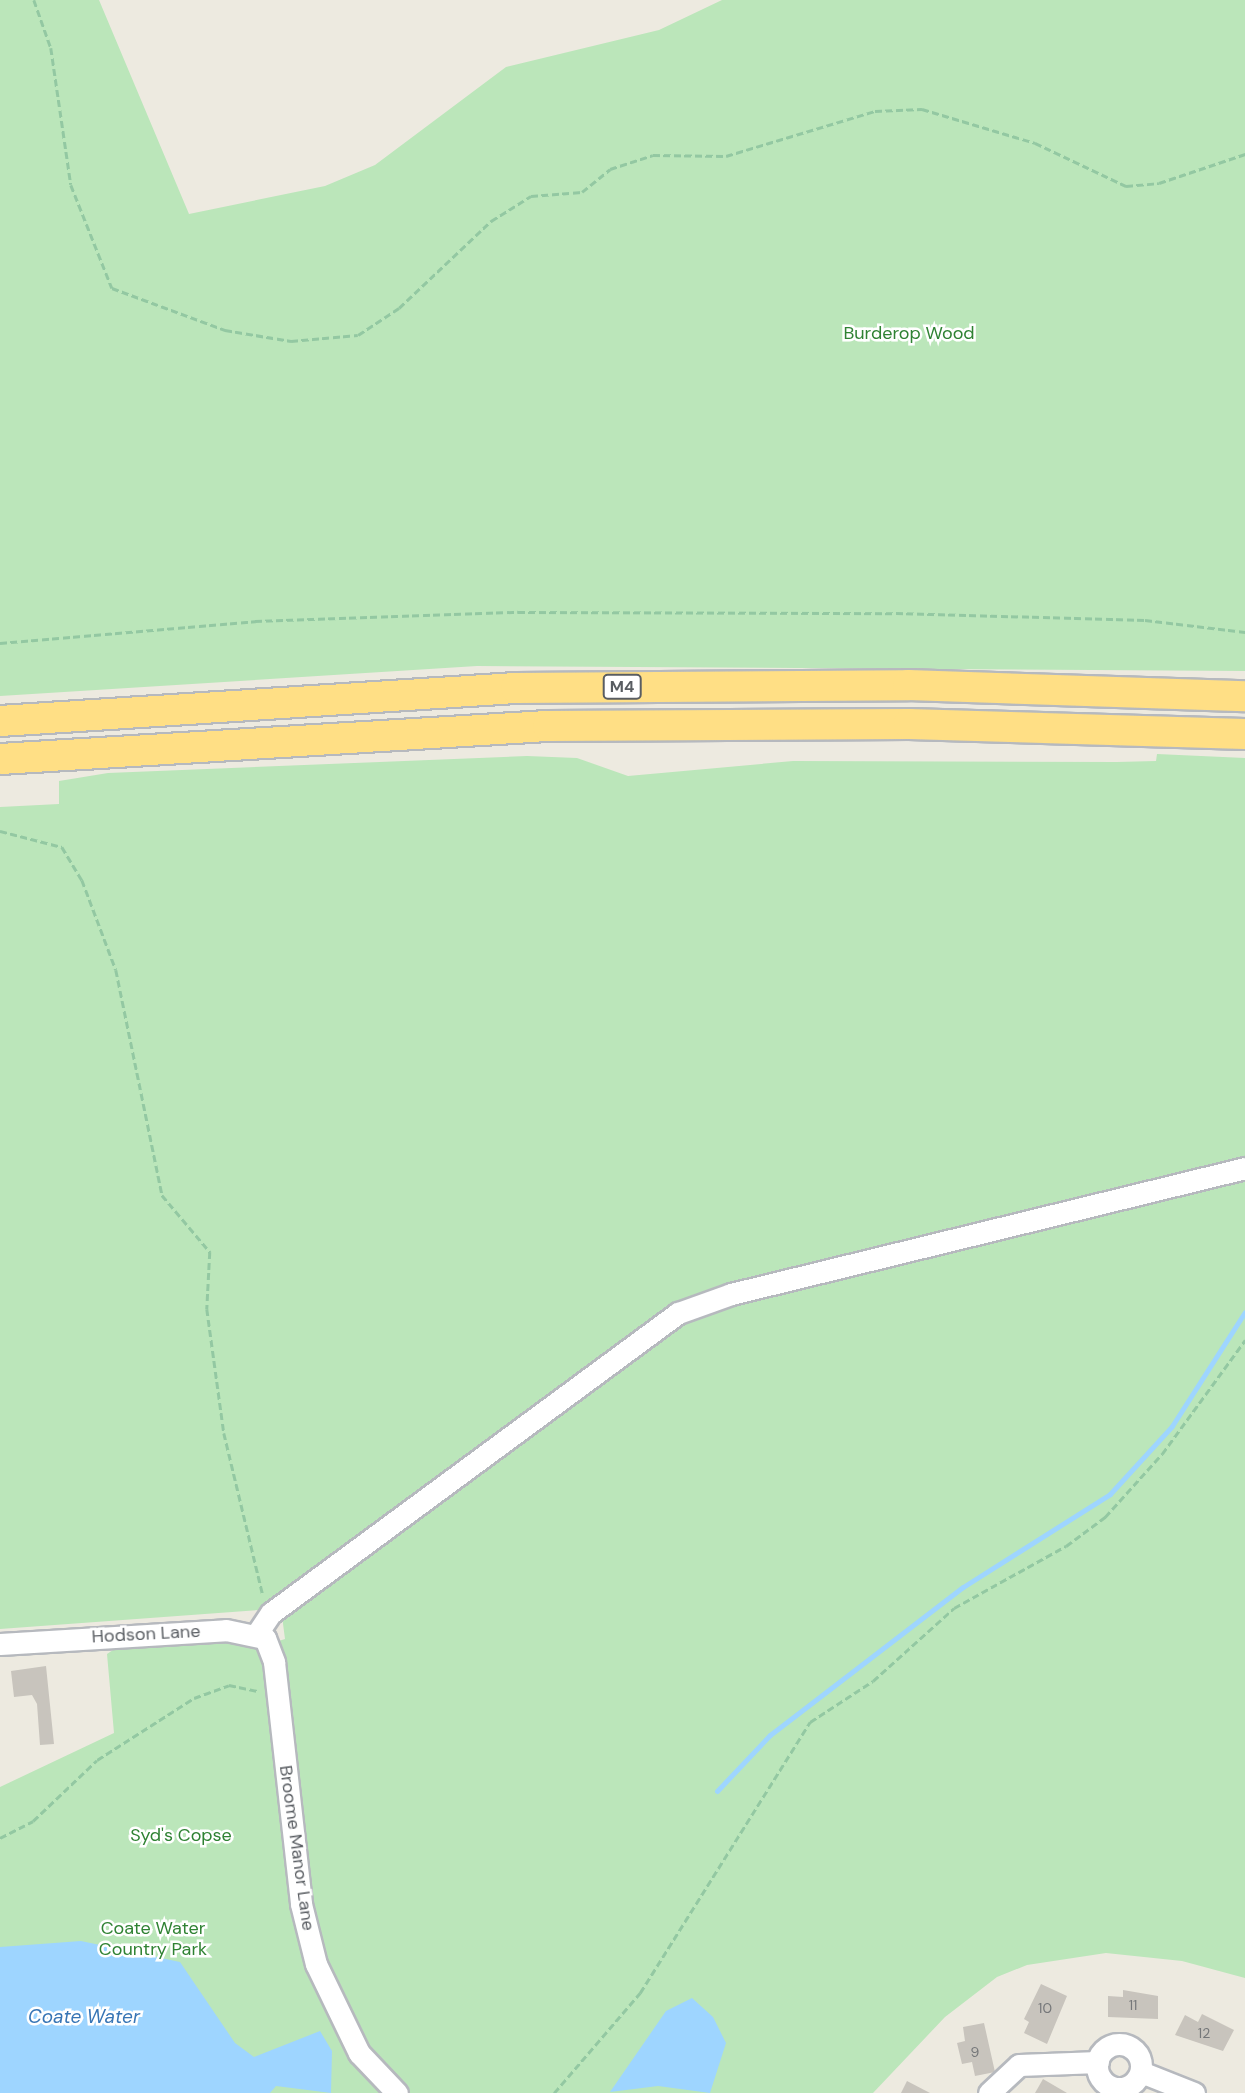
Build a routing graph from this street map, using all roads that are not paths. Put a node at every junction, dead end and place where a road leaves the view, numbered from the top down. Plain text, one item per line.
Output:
1 (1245, 696) edge
2 (0, 721) edge
3 (1245, 734) edge
4 (0, 759) edge
5 (1245, 1168) edge
6 (258, 1632) junction
7 (0, 1644) edge
8 (1098, 2062) junction
9 (1141, 2072) junction
10 (1122, 2091) edge
11 (397, 2093) edge
12 (989, 2093) edge
13 (1194, 2093) edge

1 - 2 highway, M4
3 - 4 highway, M4
5 - 6 street
6 - 7 street, Hodson Lane
6 - 11 street, Broome Manor Lane
8 - 9 street
8 - 10 street
8 - 12 street
9 - 10 street
9 - 13 street

